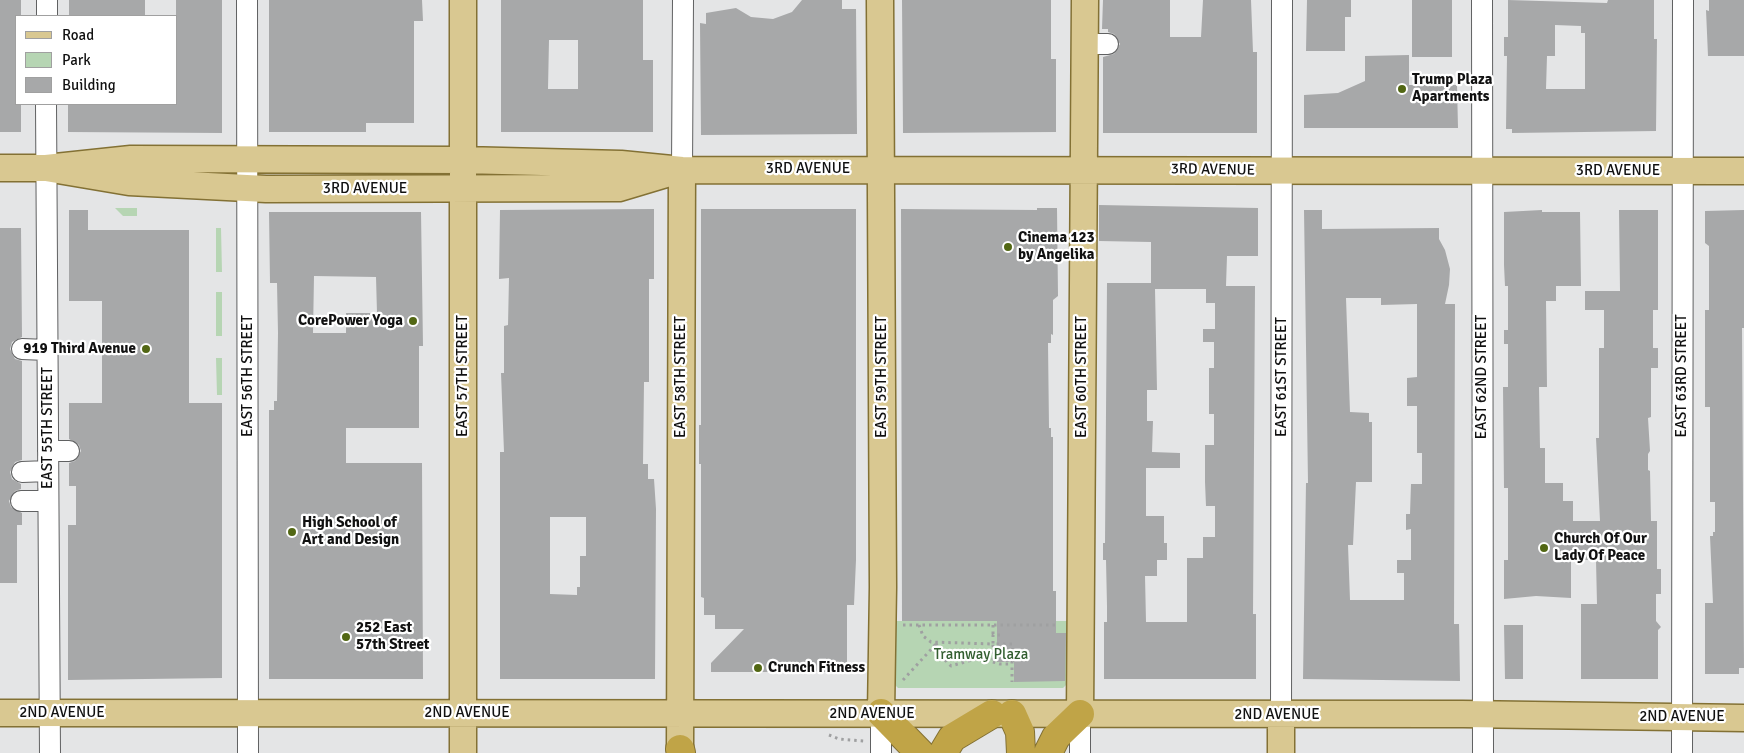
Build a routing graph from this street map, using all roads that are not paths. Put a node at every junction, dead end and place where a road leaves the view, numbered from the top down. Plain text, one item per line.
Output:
1 (47, 0) edge
2 (247, 0) edge
3 (463, 0) edge
4 (683, 0) edge
5 (880, 0) edge
6 (1085, 0) edge
7 (1282, 0) edge
8 (1482, 0) edge
9 (1683, 0) edge
10 (47, 15) edge
11 (46, 105) edge
12 (247, 160) junction
13 (463, 160) junction
14 (514, 160) junction
15 (0, 168) edge
16 (46, 168) junction
17 (881, 169) junction
18 (1084, 169) junction
19 (682, 170) junction
20 (1482, 171) junction
21 (1682, 171) junction
22 (1282, 172) junction
23 (1744, 172) edge
24 (248, 188) junction
25 (463, 189) junction
26 (566, 189) junction
27 (22, 349) dead end
28 (47, 350) junction
29 (48, 451) junction
30 (69, 451) dead end
31 (48, 471) junction
32 (22, 472) dead end
33 (22, 500) dead end
34 (48, 501) junction
35 (0, 713) edge
36 (50, 713) junction
37 (248, 713) junction
38 (463, 713) junction
39 (881, 713) junction
40 (1002, 714) junction
41 (1080, 714) junction
42 (1483, 714) junction
43 (680, 715) junction
44 (1281, 715) junction
45 (1682, 718) junction
46 (1744, 718) edge
47 (680, 752) edge
48 (50, 753) edge
49 (248, 753) edge
50 (463, 753) edge
51 (881, 753) edge
52 (920, 753) edge
53 (943, 753) edge
54 (1021, 753) edge
55 (1048, 753) edge
56 (1080, 753) edge
57 (1281, 753) edge
58 (1483, 753) edge
59 (1682, 753) edge

1 - 10 street
2 - 12 street, EAST 56TH STREET
3 - 13 main road, EAST 57TH STREET
4 - 19 street, EAST 58TH STREET
5 - 17 main road, EAST 59TH STREET
6 - 18 main road, EAST 60TH STREET
7 - 22 street, EAST 61ST STREET
8 - 20 street, EAST 62ND STREET
9 - 21 street, EAST 63RD STREET
11 - 16 street, EAST 55TH STREET
12 - 13 main road, 3RD AVENUE
12 - 16 main road, 3RD AVENUE
12 - 24 street, EAST 56TH STREET
13 - 14 main road, 3RD AVENUE
13 - 25 main road, EAST 57TH STREET
14 - 19 main road, 3RD AVENUE
14 - 26 main road
15 - 16 main road, 3RD AVENUE
16 - 24 main road, 3RD AVENUE
16 - 28 street, EAST 55TH STREET
17 - 18 main road, 3RD AVENUE
17 - 19 main road, 3RD AVENUE
17 - 39 main road, EAST 59TH STREET
18 - 22 main road, 3RD AVENUE
18 - 41 main road, EAST 60TH STREET
19 - 26 main road, 3RD AVENUE
19 - 43 main road, EAST 58TH STREET
20 - 21 main road, 3RD AVENUE
20 - 22 main road, 3RD AVENUE
20 - 42 street, EAST 62ND STREET
21 - 23 main road, 3RD AVENUE
21 - 45 street, EAST 63RD STREET
22 - 44 street, EAST 61ST STREET
24 - 25 main road, 3RD AVENUE
24 - 37 street, EAST 56TH STREET
25 - 26 main road, 3RD AVENUE
25 - 38 main road, EAST 57TH STREET
27 - 28 street
28 - 29 street, EAST 55TH STREET
29 - 30 street
29 - 31 street, EAST 55TH STREET
31 - 32 street
31 - 34 street, EAST 55TH STREET
33 - 34 street
34 - 36 street, EAST 55TH STREET
35 - 36 main road, 2ND AVENUE
36 - 37 main road, 2ND AVENUE
36 - 48 street, EAST 55TH STREET
37 - 38 main road, 2ND AVENUE
37 - 49 street, EAST 56TH STREET
38 - 43 main road, 2ND AVENUE
38 - 50 main road, EAST 57TH STREET
39 - 40 main road, 2ND AVENUE
39 - 43 main road, 2ND AVENUE
39 - 51 street, EAST 59TH STREET
39 - 52 highway
40 - 41 main road, 2ND AVENUE
40 - 53 highway
40 - 54 highway
41 - 44 main road, 2ND AVENUE
41 - 55 highway
41 - 56 street, EAST 60TH STREET
42 - 44 main road, 2ND AVENUE
42 - 45 main road, 2ND AVENUE
42 - 58 street, EAST 62ND STREET
43 - 47 main road, EAST 58TH STREET
44 - 57 main road, EAST 61ST STREET
45 - 46 main road, 2ND AVENUE
45 - 59 street, EAST 63RD STREET

